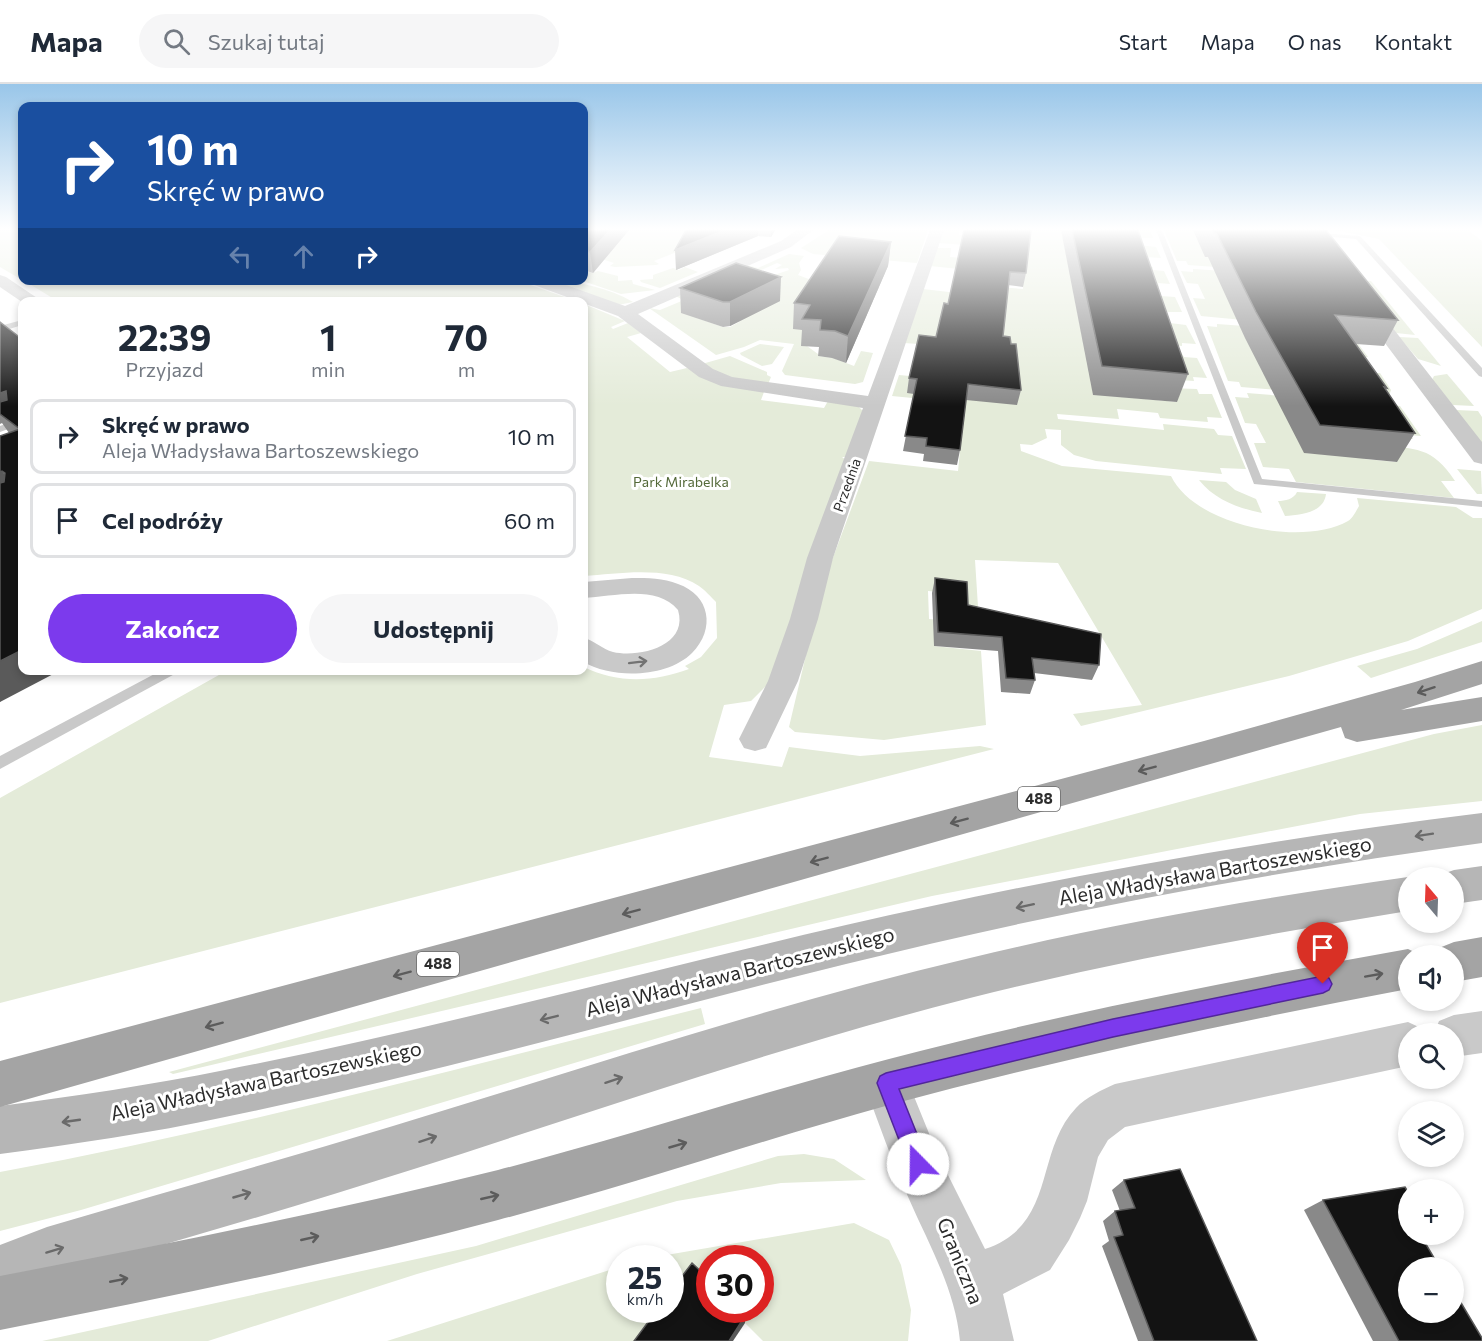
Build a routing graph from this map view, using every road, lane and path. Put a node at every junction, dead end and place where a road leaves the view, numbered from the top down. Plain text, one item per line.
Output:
1 (1352, 288) edge
2 (14, 289) edge
3 (559, 289) edge
4 (684, 289) edge
5 (916, 289) edge
6 (1182, 289) edge
7 (1405, 289) edge
8 (27, 297) edge
9 (582, 297) edge
10 (588, 299) edge
11 (624, 312) junction
12 (18, 324) edge
13 (0, 329) edge
14 (1482, 374) edge
15 (875, 403) junction
16 (18, 422) edge
17 (0, 429) edge
18 (1482, 457) edge
19 (1482, 504) edge
20 (588, 590) edge
21 (588, 650) edge
22 (1482, 672) edge
23 (166, 675) edge
24 (1482, 709) edge
25 (755, 739) dead end
26 (1204, 754) junction
27 (0, 763) edge
28 (1482, 828) edge
29 (1482, 883) edge
30 (1464, 886) edge
31 (1398, 896) edge
32 (1482, 957) edge
33 (1464, 960) edge
34 (1398, 971) edge
35 (1482, 1032) edge
36 (1464, 1035) edge
37 (1398, 1046) edge
38 (886, 1083) junction
39 (0, 1084) edge
40 (0, 1130) edge
41 (0, 1272) edge
42 (970, 1279) junction
43 (0, 1303) edge
44 (987, 1341) edge

1 - 18 street
2 - 8 street
3 - 9 street
4 - 11 street
5 - 15 street, Przednia
6 - 19 lane
7 - 14 lane
10 - 11 street
11 - 15 street
12 - 13 lane
15 - 25 street, Przednia
16 - 17 lane
21 -> 20 street
22 -> 26 main road, 488
23 - 27 lane
24 - 26 main road
26 -> 39 main road, 488
28 -> 40 main road, Aleja Władysława Bartoszewskiego
29 - 30 main road
41 -> 31 main road
32 - 33 main road
38 -> 34 main road
35 - 36 street
37 - 42 street
38 - 42 street, Graniczna
43 -> 38 main road
42 - 44 street, Graniczna

